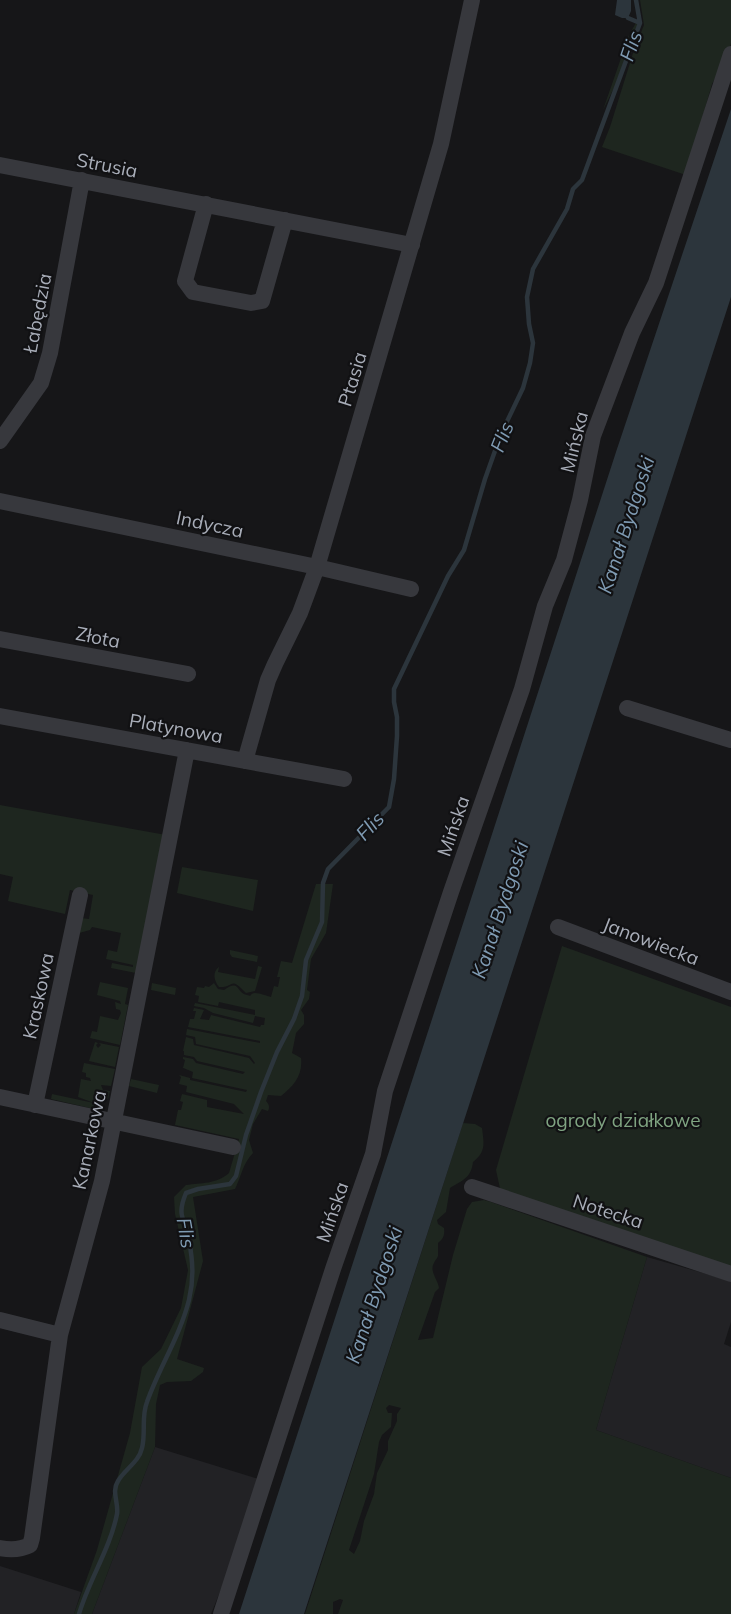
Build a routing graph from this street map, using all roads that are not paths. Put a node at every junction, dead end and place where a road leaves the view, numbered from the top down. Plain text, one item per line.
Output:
1 (472, 0) edge
2 (731, 54) edge
3 (0, 165) edge
4 (82, 180) junction
5 (206, 204) junction
6 (285, 220) junction
7 (412, 245) junction
8 (0, 441) edge
9 (0, 501) edge
10 (317, 567) junction
11 (411, 589) dead end
12 (0, 639) edge
13 (188, 674) dead end
14 (627, 708) dead end
15 (0, 716) edge
16 (730, 736) edge
17 (187, 750) junction
18 (245, 761) junction
19 (344, 779) dead end
20 (80, 895) dead end
21 (558, 927) dead end
22 (731, 992) edge
23 (0, 1097) edge
24 (35, 1105) junction
25 (114, 1121) junction
26 (233, 1147) dead end
27 (472, 1187) dead end
28 (731, 1274) edge
29 (0, 1320) edge
30 (60, 1335) junction
31 (0, 1548) edge
32 (221, 1614) edge

1 - 7 street, Ptasia
2 - 32 street, Mińska
3 - 4 street, Strusia
4 - 5 street, Strusia
4 - 8 street, Łabędzia
5 - 6 street, Strusia
5 - 6 street
6 - 7 street, Strusia
7 - 10 street, Ptasia
9 - 10 street, Indycza
10 - 11 street, Indycza
10 - 18 street, Ptasia
12 - 13 street, Złota
14 - 16 street
15 - 17 street, Platynowa
17 - 18 street, Platynowa
17 - 25 street, Kanarkowa
18 - 19 street, Platynowa
20 - 24 street, Kraskowa
21 - 22 street, Janowiecka
23 - 24 street
24 - 25 street
25 - 26 street
25 - 30 street, Kanarkowa
27 - 28 street, Notecka
29 - 30 street
30 - 31 street, Kanarkowa

